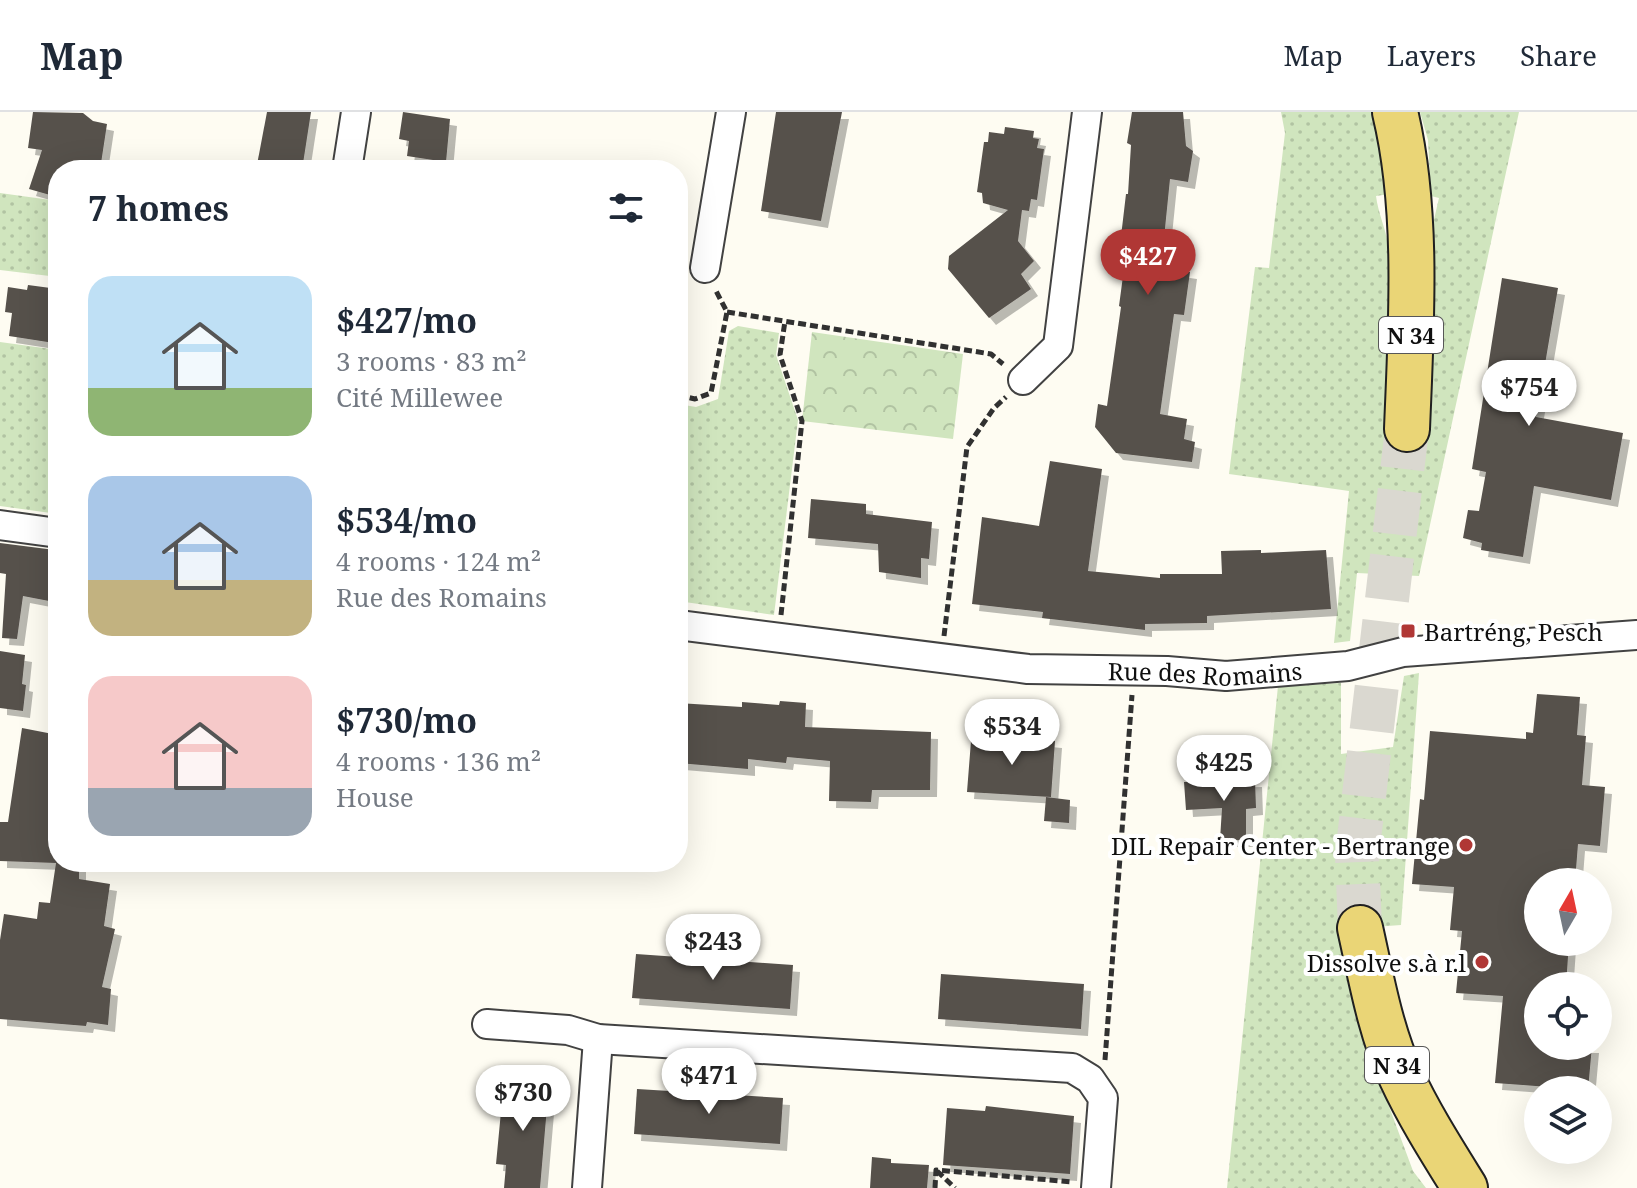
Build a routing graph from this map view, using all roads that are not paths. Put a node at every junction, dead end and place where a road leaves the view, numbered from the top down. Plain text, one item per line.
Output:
1 (356, 112) edge
2 (731, 112) edge
3 (1087, 112) edge
4 (1395, 112) edge
5 (349, 160) edge
6 (705, 268) road end
7 (1023, 380) road end
8 (1407, 429) tunnel mouth
9 (0, 525) edge
10 (48, 532) edge
11 (688, 626) edge
12 (1637, 635) edge
13 (1360, 928) tunnel mouth
14 (487, 1024) dead end
15 (598, 1039) junction
16 (1085, 1185) edge
17 (587, 1188) edge
18 (1465, 1188) edge

1 - 5 street
2 - 6 street
3 - 7 street
4 - 8 main road, N 34
9 - 10 street
11 - 12 street, Rue des Romains
13 - 18 main road, N 34
14 - 15 street
15 - 16 street
15 - 17 street

